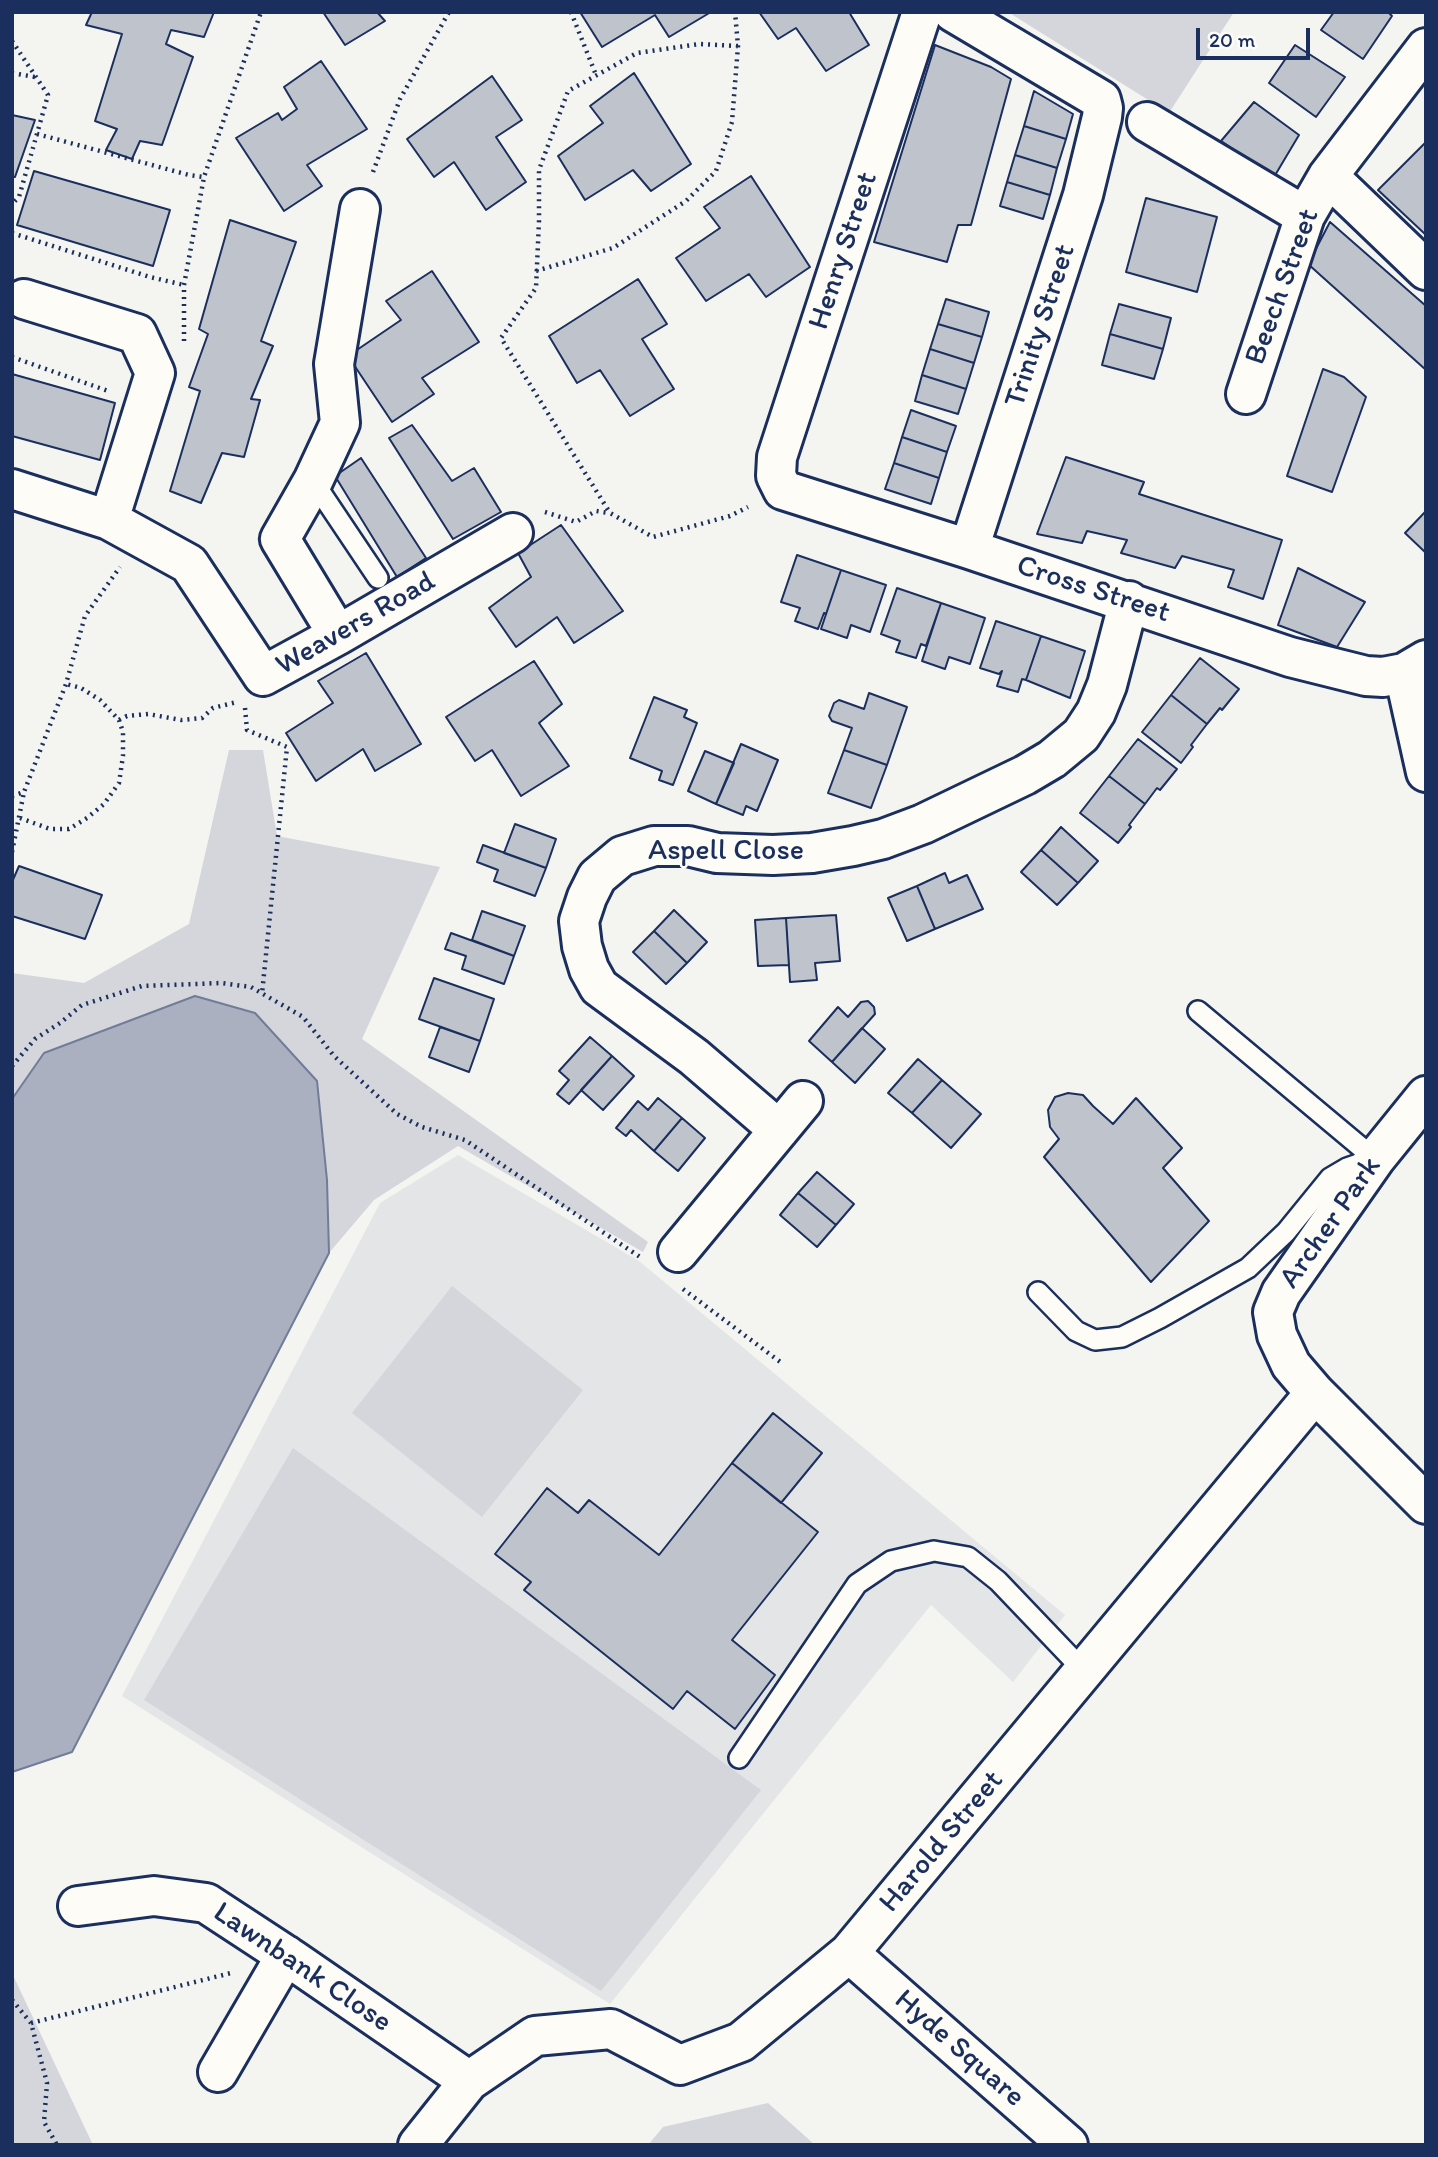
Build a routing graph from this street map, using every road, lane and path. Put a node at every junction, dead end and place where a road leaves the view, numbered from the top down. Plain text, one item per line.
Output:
1 (449, 12) edge
2 (571, 12) edge
3 (735, 12) edge
4 (922, 12) edge
5 (953, 12) edge
6 (12, 41) edge
7 (738, 46) junction
8 (1426, 48) edge
9 (12, 74) edge
10 (596, 75) junction
11 (36, 77) junction
12 (1147, 122) dead end
13 (37, 134) junction
14 (1328, 176) junction
15 (204, 177) dead end
16 (12, 204) edge
17 (360, 209) joint
18 (1305, 216) junction
19 (12, 233) edge
20 (1426, 270) edge
21 (536, 271) junction
22 (184, 285) dead end
23 (24, 299) dead end
24 (12, 358) edge
25 (1246, 394) dead end
26 (143, 411) junction
27 (313, 481) junction
28 (12, 489) edge
29 (783, 490) junction
30 (610, 513) junction
31 (109, 520) junction
32 (524, 521) joint
33 (969, 549) junction
34 (378, 578) dead end
35 (1129, 601) junction
36 (338, 635) junction
37 (1415, 667) edge
38 (66, 684) dead end
39 (119, 720) junction
40 (1426, 772) edge
41 (23, 792) dead end
42 (20, 818) junction
43 (12, 852) edge
44 (262, 994) junction
45 (1198, 1011) dead end
46 (12, 1066) edge
47 (1426, 1096) edge
48 (803, 1101) dead end
49 (779, 1130) junction
50 (1375, 1159) junction
51 (667, 1266) junction
52 (1038, 1292) dead end
53 (783, 1364) dead end
54 (1315, 1393) junction
55 (1426, 1504) edge
56 (1083, 1670) junction
57 (739, 1758) dead end
58 (78, 1906) dead end
59 (849, 1953) junction
60 (286, 1955) junction
61 (12, 2000) edge
62 (31, 2023) junction
63 (218, 2072) dead end
64 (470, 2081) junction
65 (57, 2145) edge
66 (418, 2145) edge
67 (1068, 2145) edge

1 - 17 path
2 - 10 path
3 - 7 path
4 - 29 street, Henry Street
5 - 33 street, Trinity Street
6 - 11 path
7 - 10 path
7 - 21 path
8 - 14 street, Beech Street
9 - 11 path
10 - 21 path
11 - 13 path
12 - 18 street
13 - 15 path
13 - 16 path
14 - 18 street, Beech Street
14 - 20 street
17 - 27 street
18 - 25 street, Beech Street
19 - 22 path
21 - 30 path
23 - 26 street
24 - 26 path
26 - 31 street
27 - 34 lane
27 - 36 street
28 - 31 street, Weavers Road
29 - 30 path
29 - 33 street, Cross Street
30 - 32 path
31 - 36 street, Weavers Road
32 - 36 street, Weavers Road
33 - 35 street, Cross Street
35 - 37 street, Cross Street
35 - 49 street, Aspell Close
37 - 40 street
38 - 39 path
39 - 42 path
39 - 44 path
41 - 42 path
42 - 43 path
44 - 46 path
44 - 51 path
45 - 50 lane
47 - 50 street, Archer Park
48 - 49 street
49 - 51 street
50 - 52 lane
50 - 54 street, Archer Park
51 - 53 path
54 - 55 street, Archer Park
54 - 56 street, Harold Street
56 - 57 lane
56 - 59 street, Harold Street
58 - 60 street, Lawnbank Close
59 - 64 street, Harold Street
59 - 67 street, Hyde Square
60 - 62 path
60 - 63 street
60 - 64 street, Lawnbank Close
61 - 62 path
62 - 65 path
64 - 66 street, Harold Street

